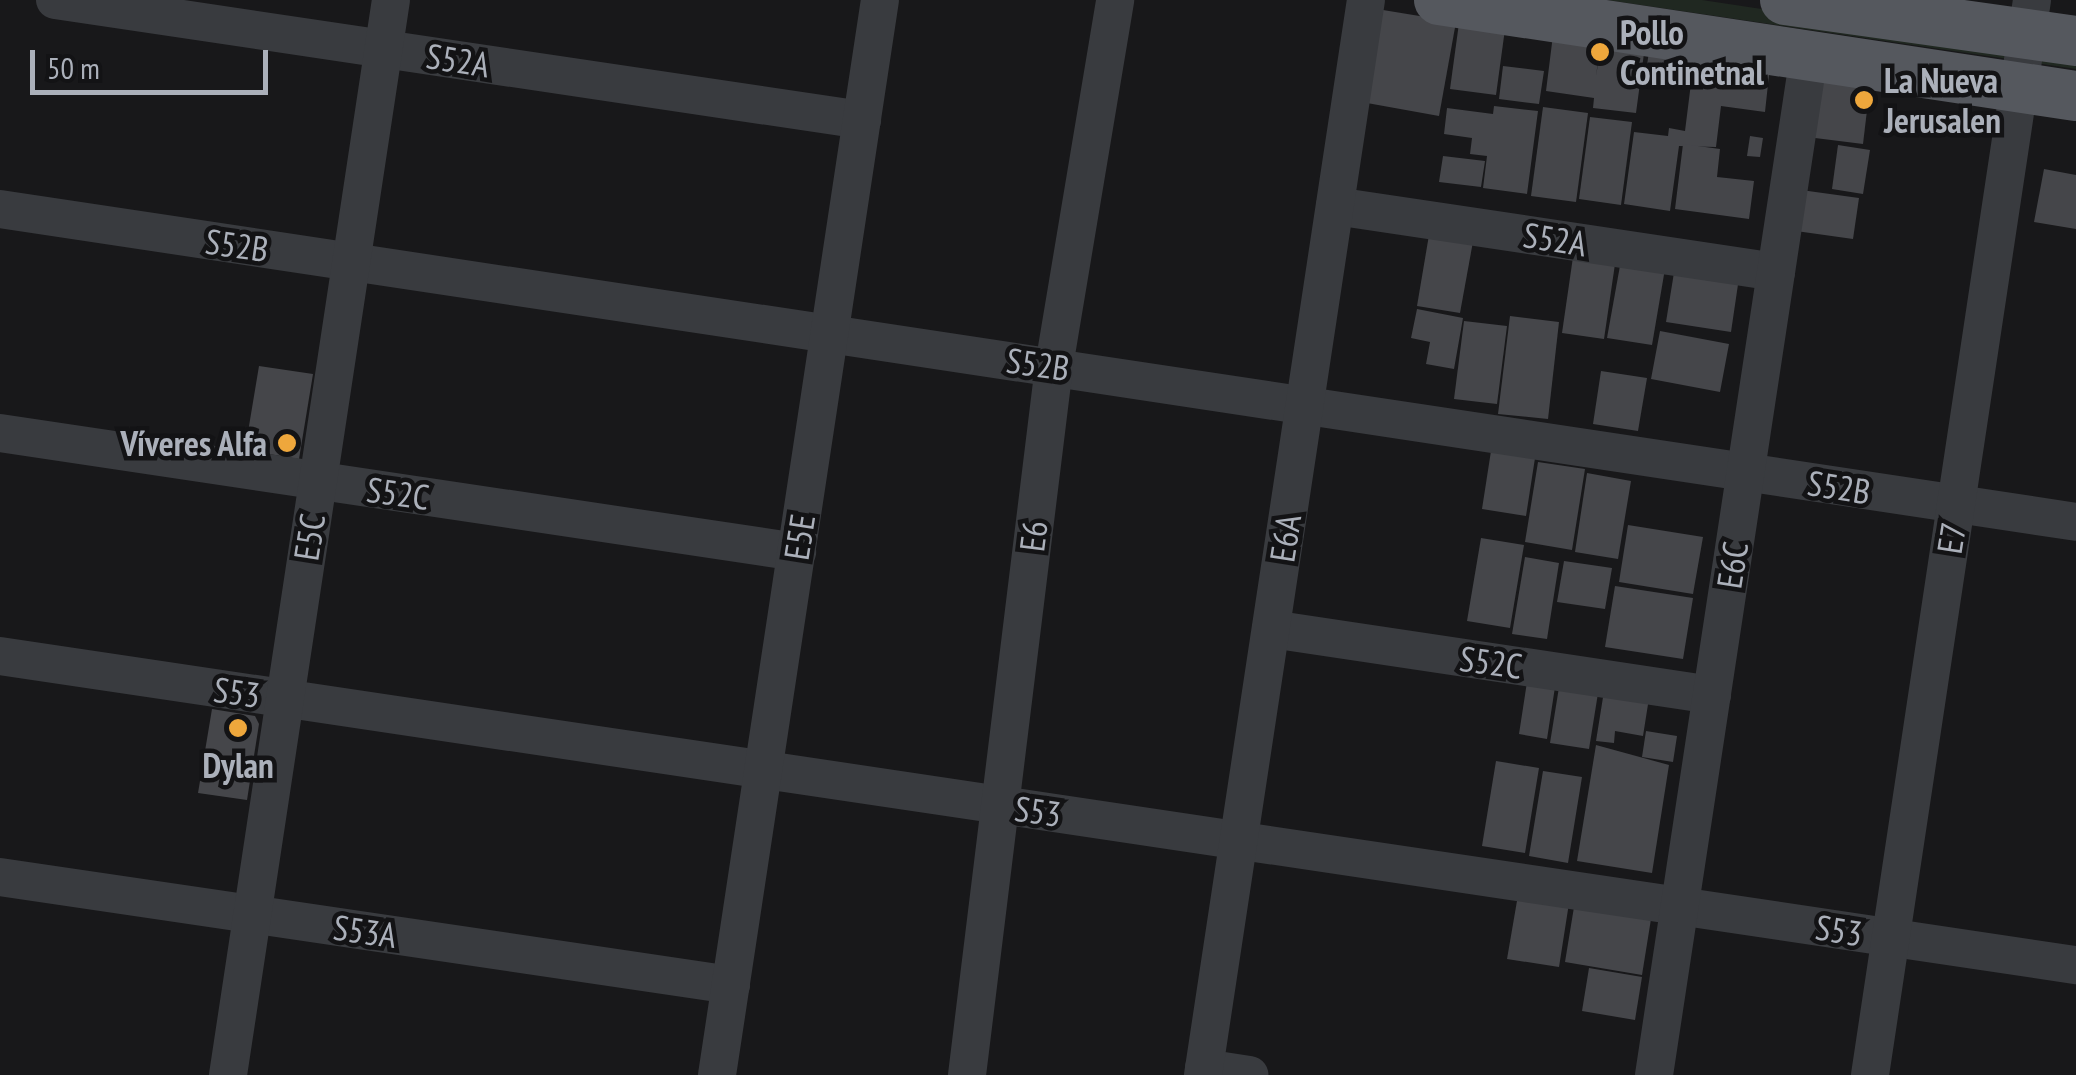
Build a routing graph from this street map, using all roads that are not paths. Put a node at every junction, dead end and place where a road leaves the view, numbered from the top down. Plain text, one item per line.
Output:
1 (55, 0) edge
2 (391, 0) edge
3 (880, 0) edge
4 (1115, 0) edge
5 (1366, 0) edge
6 (1439, 0) edge
7 (1800, 1) edge
8 (2030, 16) edge
9 (2076, 42) edge
10 (384, 49) junction
11 (1808, 55) junction
12 (2019, 88) junction
13 (2076, 96) edge
14 (862, 120) junction
15 (1335, 206) junction
16 (0, 210) edge
17 (351, 262) junction
18 (1776, 272) junction
19 (830, 333) junction
20 (1054, 366) junction
21 (1305, 404) junction
22 (0, 433) edge
23 (1746, 472) junction
24 (318, 481) junction
25 (1956, 504) junction
26 (2076, 522) edge
27 (796, 552) junction
28 (1270, 630) junction
29 (0, 656) edge
30 (1712, 695) junction
31 (285, 699) junction
32 (764, 770) junction
33 (999, 805) junction
34 (1239, 841) junction
35 (0, 876) edge
36 (1680, 906) junction
37 (252, 914) junction
38 (1890, 938) junction
39 (2076, 965) edge
40 (731, 985) junction
41 (1204, 1072) edge
42 (228, 1075) edge
43 (717, 1075) edge
44 (968, 1075) edge
45 (1248, 1075) edge
46 (1654, 1075) edge
47 (1870, 1075) edge

1 - 10 street, S52A
2 - 10 street, E5C
3 - 14 street, E5E
4 - 20 street, E6
5 - 15 street, E6A
6 - 11 main road
7 - 8 main road
8 - 9 main road
8 - 12 street, E7
10 - 14 street, S52A
10 - 17 street, E5C
11 - 12 main road
11 - 18 street, E6C
12 - 13 main road
12 - 25 street, E7
14 - 19 street, E5E
15 - 18 street, S52A
15 - 21 street, E6A
16 - 17 street, S52B
17 - 19 street, S52B
17 - 24 street, E5C
18 - 23 street, E6C
19 - 20 street, S52B
19 - 27 street, E5E
20 - 21 street, S52B
20 - 33 street, E6
21 - 23 street, S52B
21 - 28 street, E6A
22 - 24 street, S52C
23 - 25 street, S52B
23 - 30 street, E6C
24 - 27 street, S52C
24 - 31 street, E5C
25 - 26 street, S52B
25 - 38 street, E7
27 - 32 street, E5E
28 - 30 street, S52C
28 - 34 street, E6A
29 - 31 street, S53
30 - 36 street, E6C
31 - 32 street, S53
31 - 37 street, E5C
32 - 33 street, S53
32 - 40 street, E5E
33 - 34 street, S53
33 - 44 street, E6
34 - 36 street, S53
34 - 41 street, E6A
35 - 37 street, S53A
36 - 38 street, S53
36 - 46 street, E6C
37 - 40 street, S53A
37 - 42 street, E5C
38 - 39 street, S53
38 - 47 street, E7
40 - 43 street, E5E
41 - 45 street

